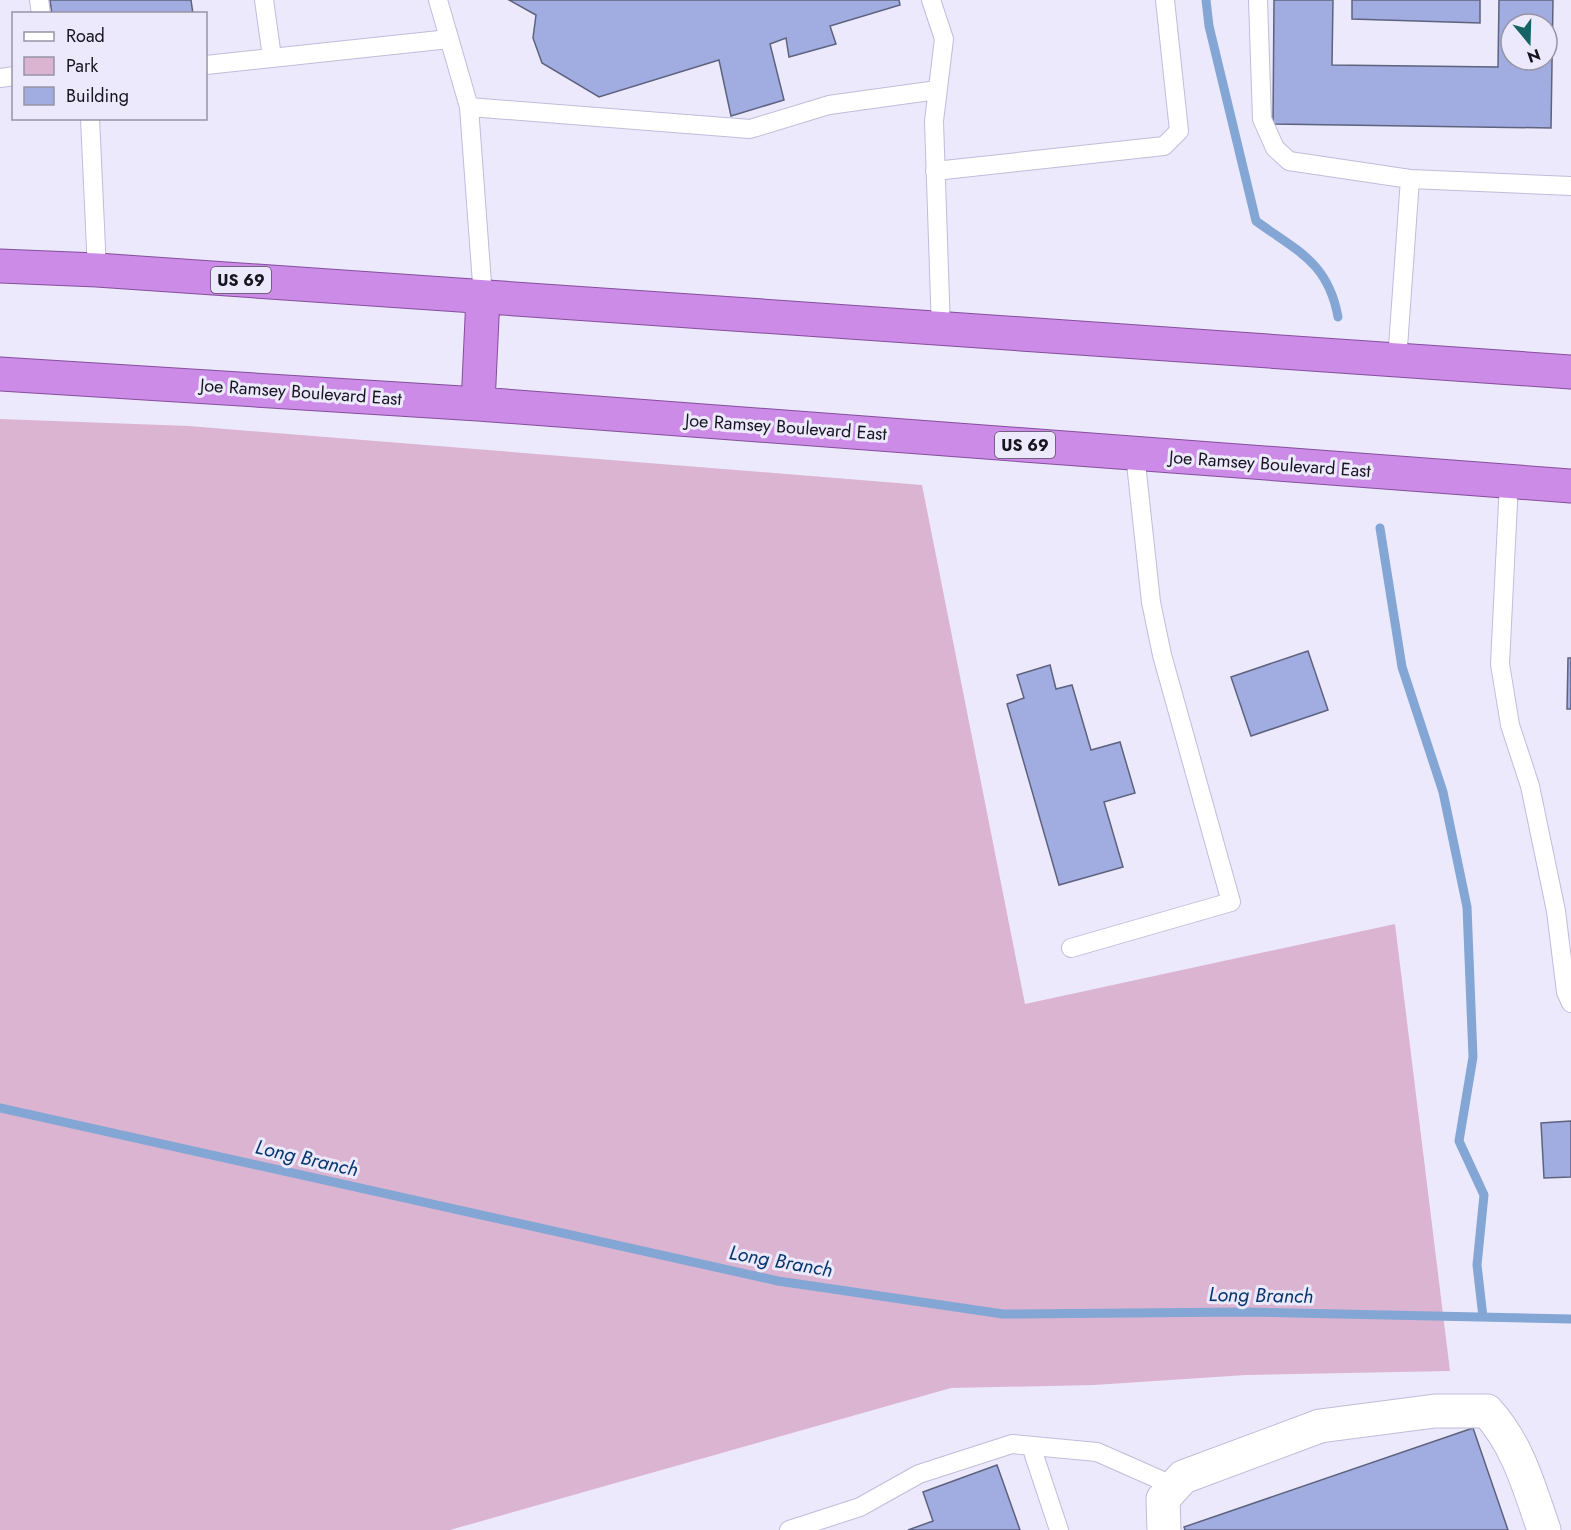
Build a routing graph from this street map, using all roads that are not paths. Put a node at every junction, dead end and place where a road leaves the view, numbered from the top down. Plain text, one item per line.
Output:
1 (264, 0) edge
2 (438, 0) edge
3 (931, 0) edge
4 (1165, 0) edge
5 (1258, 0) edge
6 (449, 39) junction
7 (272, 57) junction
8 (207, 65) edge
9 (937, 90) junction
10 (469, 107) junction
11 (90, 120) edge
12 (935, 171) junction
13 (1410, 178) junction
14 (1571, 186) edge
15 (0, 266) edge
16 (97, 270) junction
17 (483, 297) junction
18 (941, 330) junction
19 (1398, 362) junction
20 (1571, 363) edge
21 (1571, 372) edge
22 (0, 374) edge
23 (478, 404) junction
24 (1135, 453) junction
25 (1509, 482) junction
26 (1571, 486) edge
27 (1071, 948) dead end
28 (1571, 1003) edge
29 (1031, 1446) junction
30 (1174, 1486) junction
31 (789, 1530) edge
32 (1059, 1530) edge
33 (1164, 1530) edge
34 (1544, 1530) edge

1 - 7 lane
2 - 6 lane
3 - 9 lane
4 - 12 lane
5 - 13 lane
6 - 7 lane
6 - 10 lane
7 - 8 lane
9 - 10 lane
9 - 12 lane
10 - 17 lane
11 - 16 lane
12 - 18 lane
13 - 14 lane
13 - 19 lane
15 - 16 highway, US 69
16 - 17 highway, US 69
17 - 18 highway, US 69
17 - 23 highway
18 - 19 highway, US 69
19 - 21 highway, US 69
20 - 21 lane
22 - 23 highway, Joe Ramsey Boulevard East / US 69
23 - 24 highway, Joe Ramsey Boulevard East / US 69
24 - 25 highway, Joe Ramsey Boulevard East / US 69
24 - 27 lane
25 - 26 highway, Joe Ramsey Boulevard East / US 69
25 - 28 lane
29 - 30 lane
29 - 31 lane
29 - 32 lane
30 - 33 street
30 - 34 street

